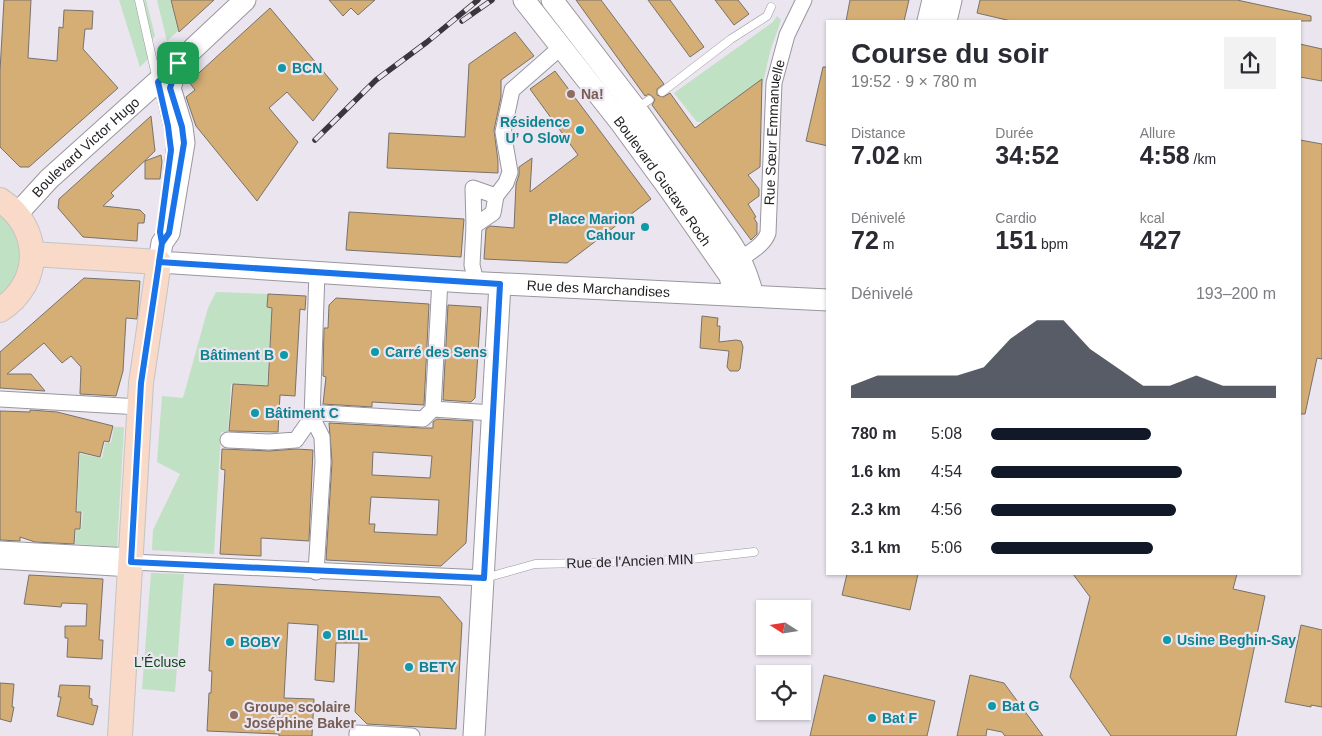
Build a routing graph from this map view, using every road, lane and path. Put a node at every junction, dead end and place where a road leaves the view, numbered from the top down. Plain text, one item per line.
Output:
1 (139, 0) edge
2 (245, 0) edge
3 (524, 0) edge
4 (552, 0) edge
5 (804, 0) edge
6 (933, 0) edge
7 (951, 0) edge
8 (771, 7) dead end
9 (928, 20) edge
10 (946, 20) edge
11 (561, 47) junction
12 (178, 63) junction
13 (158, 82) junction
14 (662, 92) dead end
15 (660, 160) junction
16 (166, 192) dead end
17 (496, 196) junction
18 (9, 207) edge
19 (474, 226) junction
20 (160, 245) junction
21 (32, 254) junction
22 (741, 258) junction
23 (317, 272) junction
24 (440, 280) junction
25 (476, 282) junction
26 (500, 284) junction
27 (744, 296) junction
28 (826, 300) edge
29 (0, 310) edge
30 (0, 400) edge
31 (140, 406) junction
32 (433, 408) junction
33 (492, 413) junction
34 (312, 417) junction
35 (228, 440) dead end
36 (0, 549) edge
37 (754, 552) dead end
38 (16, 556) junction
39 (0, 561) edge
40 (131, 562) junction
41 (316, 572) junction
42 (484, 578) junction
43 (357, 734) edge
44 (120, 736) edge
45 (412, 736) edge
46 (474, 736) edge

1 - 13 lane
2 - 12 street, Boulevard Victor Hugo
3 - 11 street, Boulevard Gustave Roch
4 - 15 street, Boulevard Gustave Roch
5 - 22 street, Rue Sœur Emmanuelle
6 - 9 street
7 - 10 street
8 - 14 lane
11 - 15 street, Boulevard Gustave Roch
11 - 17 street
12 - 13 street, Boulevard Victor Hugo
12 - 20 street
13 - 16 lane
13 - 18 street, Boulevard Victor Hugo
15 - 22 street, Boulevard Gustave Roch
15 - 27 street, Boulevard Gustave Roch
17 - 19 street
17 - 19 street
18 - 21 main road
19 - 25 street
20 - 21 main road
20 - 23 street, Rue des Marchandises
20 - 31 main road
21 - 29 main road
22 - 27 street, Boulevard Gustave Roch
23 - 24 street, Rue des Marchandises
23 - 34 street
24 - 25 street, Rue des Marchandises
24 - 32 street
25 - 26 street, Rue des Marchandises
26 - 27 street, Rue des Marchandises
26 - 33 street
27 - 28 street, Rue des Marchandises
30 - 31 street
31 - 40 main road
32 - 33 street
32 - 34 street
33 - 42 street
34 - 35 street
34 - 41 street
36 - 38 street
37 - 42 lane, Rue de l'Ancien MIN
38 - 39 street
38 - 40 street
40 - 41 street
40 - 44 main road
41 - 42 street
42 - 46 street
43 - 45 street

